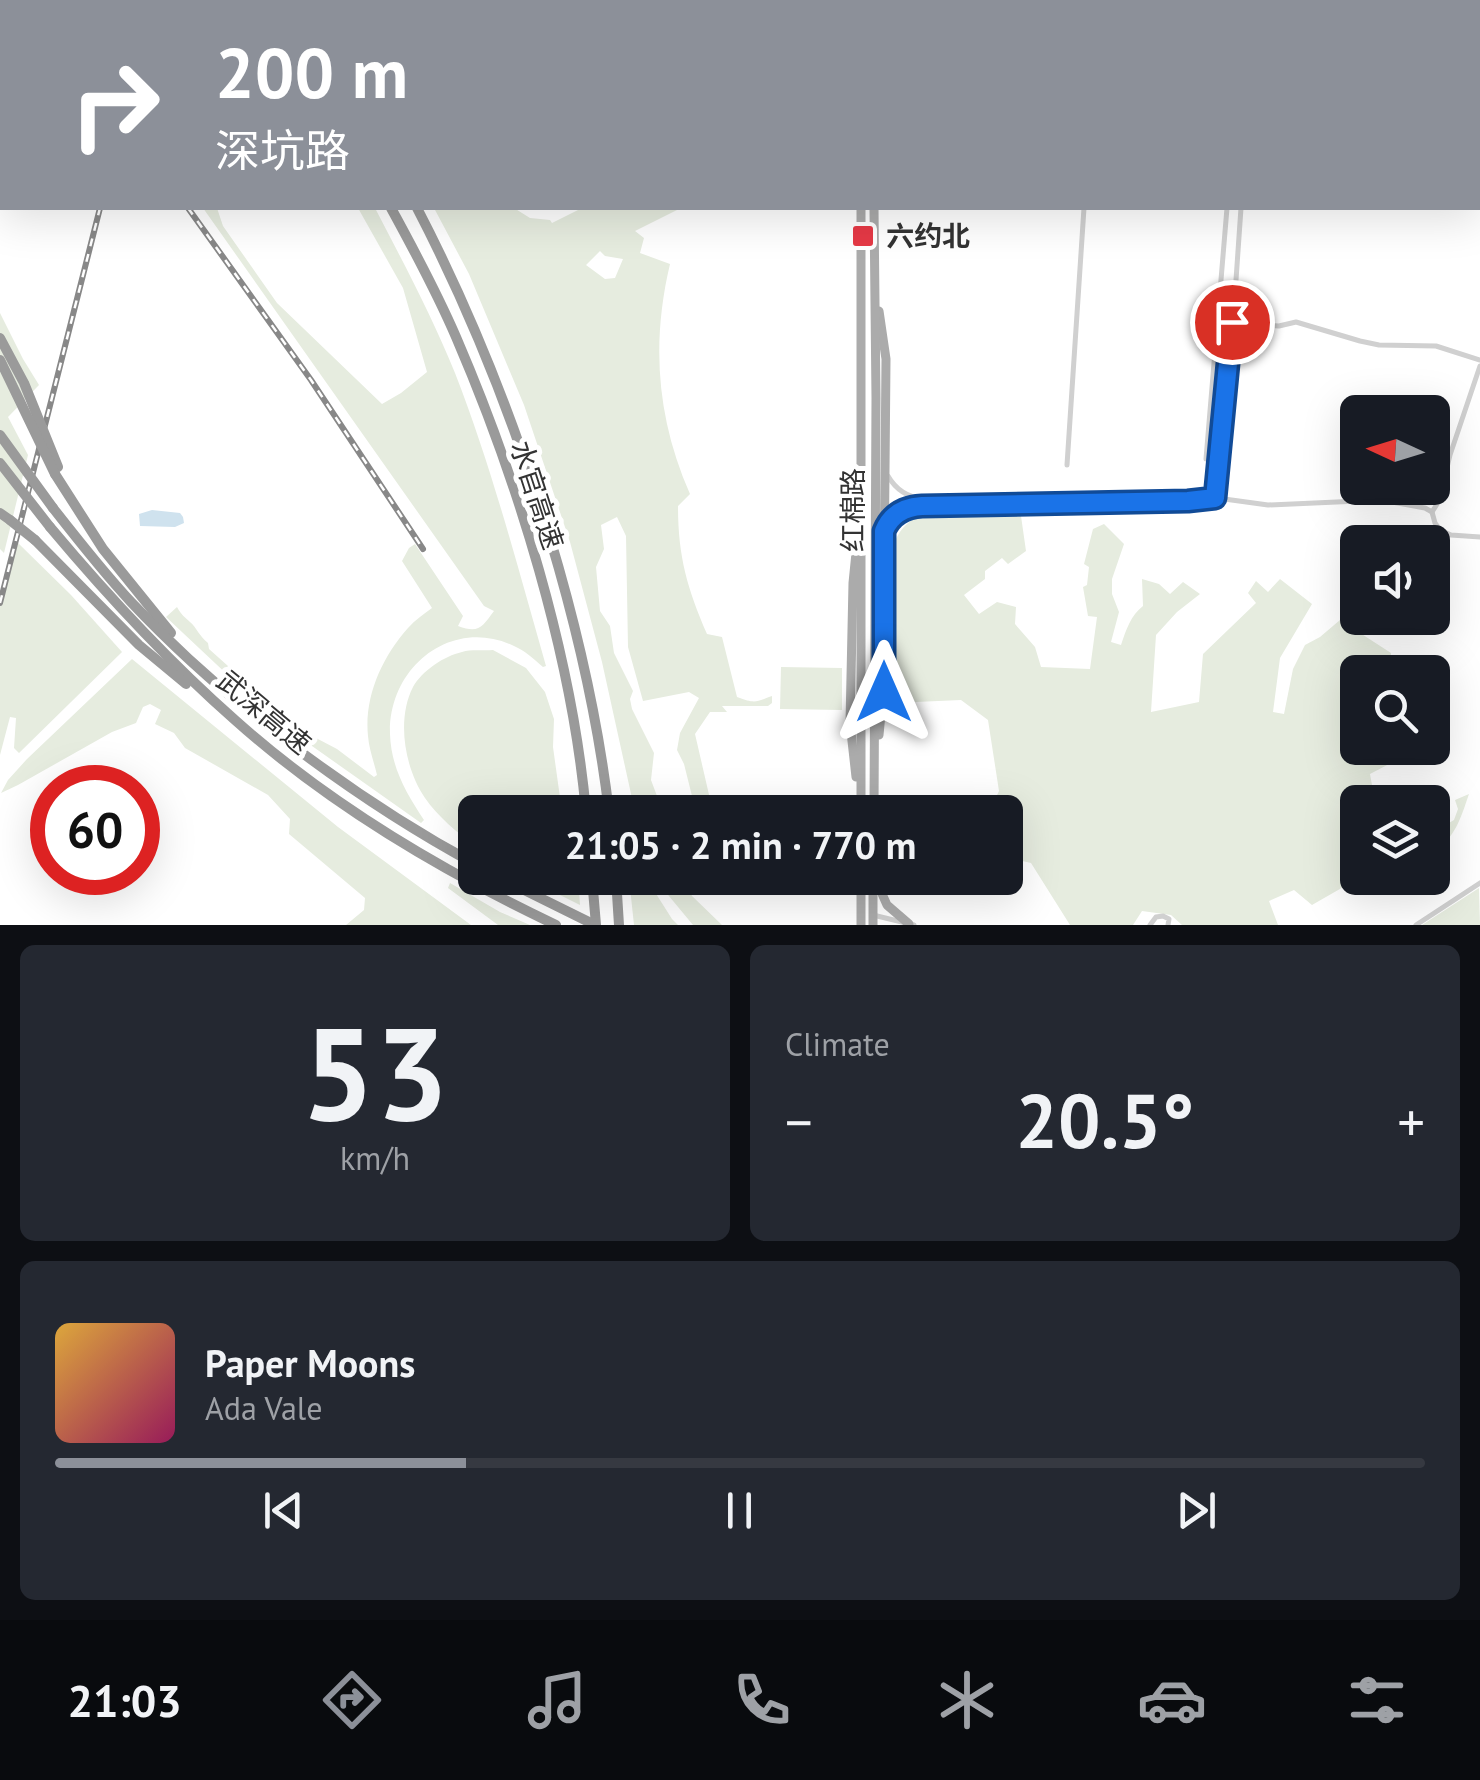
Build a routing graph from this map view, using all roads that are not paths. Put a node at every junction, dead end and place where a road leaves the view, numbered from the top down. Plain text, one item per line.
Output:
1 (393, 210) edge
2 (418, 210) edge
3 (861, 210) edge
4 (874, 210) edge
5 (1084, 210) edge
6 (1228, 210) edge
7 (1241, 210) edge
8 (875, 292) junction
9 (1232, 322) junction
10 (0, 338) edge
11 (0, 360) edge
12 (1480, 363) edge
13 (0, 435) edge
14 (1206, 459) dead end
15 (0, 463) edge
16 (885, 463) junction
17 (1067, 465) dead end
18 (56, 470) junction
19 (1215, 498) junction
20 (1432, 512) junction
21 (3, 516) edge
22 (884, 531) junction
23 (1480, 537) edge
24 (192, 661) junction
25 (238, 723) junction
26 (874, 772) junction
27 (584, 795) edge
28 (606, 795) edge
29 (860, 795) edge
30 (874, 795) edge
31 (458, 855) edge
32 (1480, 884) edge
33 (534, 895) edge
34 (593, 895) edge
35 (617, 895) edge
36 (860, 895) edge
37 (875, 895) edge
38 (881, 895) edge
39 (619, 920) edge
40 (860, 921) edge
41 (876, 922) edge
42 (911, 924) edge
43 (556, 925) edge
44 (595, 925) edge
45 (1150, 925) edge
46 (1168, 925) edge
47 (1416, 925) edge

1 - 27 highway, 水官高速
2 - 28 highway, 水官高速
3 - 29 main road, 红棉路
4 - 8 main road, 红棉路
5 - 17 street
6 - 14 street
7 - 9 street
8 - 16 main road
8 - 26 main road, 红棉路
9 - 12 street
9 - 19 street
10 - 18 highway, bridge
11 - 18 highway, bridge
12 - 20 street
13 - 24 highway, 武深高速, bridge
15 - 25 highway, 武深高速, bridge
16 - 19 street
16 - 22 main road
18 - 24 highway
19 - 20 street
19 - 22 street
20 - 23 street
21 - 25 highway, bridge
22 - 26 main road
24 - 31 highway, 武深高速
25 - 43 highway, 武深高速
26 - 30 main road, 红棉路
32 - 47 street
33 - 44 highway
34 - 44 highway
35 - 39 highway
36 - 40 main road
37 - 41 main road
38 - 42 main road
40 - 41 street
41 - 42 street
45 - 46 street

